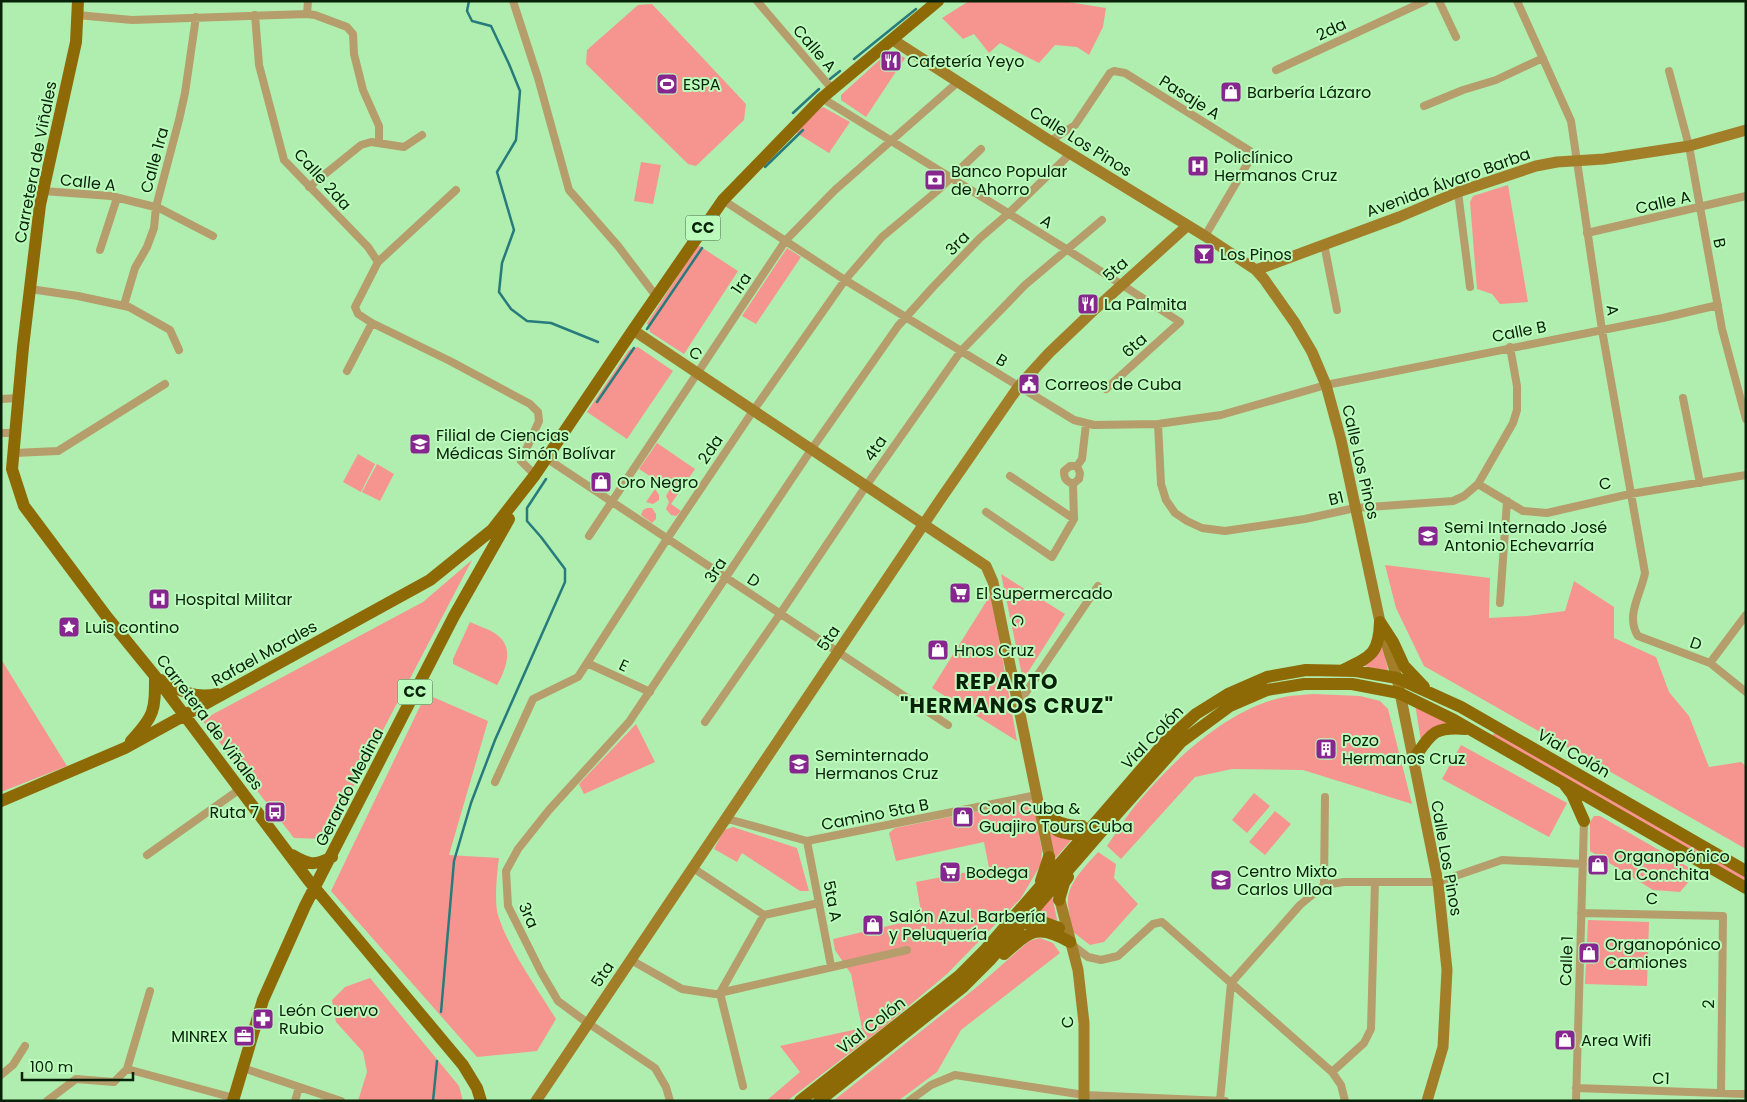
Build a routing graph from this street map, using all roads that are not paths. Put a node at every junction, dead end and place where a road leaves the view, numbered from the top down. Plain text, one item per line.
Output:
1 (78, 1) edge
2 (308, 1) edge
3 (757, 1) edge
4 (1425, 1) edge
5 (1439, 1) edge
6 (1517, 1) edge
7 (517, 3) edge
8 (932, 3) edge
9 (308, 14) junction
10 (77, 15) junction
11 (255, 16) junction
12 (196, 17) junction
13 (1456, 37) dead end
14 (893, 40) junction
15 (1542, 58) junction
16 (1276, 70) dead end
17 (1669, 71) dead end
18 (958, 82) junction
19 (832, 89) junction
20 (822, 98) junction
21 (1424, 106) dead end
22 (1746, 130) edge
23 (422, 135) dead end
24 (892, 141) junction
25 (1050, 141) junction
26 (379, 143) junction
27 (1689, 146) junction
28 (981, 149) dead end
29 (1070, 154) junction
30 (1578, 161) junction
31 (952, 178) junction
32 (309, 187) junction
33 (456, 190) dead end
34 (43, 191) junction
35 (1458, 192) junction
36 (1746, 196) edge
37 (117, 198) junction
38 (723, 200) junction
39 (156, 207) junction
40 (1700, 207) junction
41 (1009, 213) junction
42 (1102, 220) dead end
43 (1187, 226) junction
44 (1587, 234) junction
45 (213, 236) dead end
46 (1205, 236) junction
47 (786, 240) junction
48 (1324, 244) junction
49 (1066, 249) junction
50 (100, 250) dead end
51 (378, 262) junction
52 (1256, 270) junction
53 (844, 280) junction
54 (1123, 285) junction
55 (1470, 287) dead end
56 (30, 290) junction
57 (656, 296) junction
58 (1718, 305) junction
59 (124, 306) junction
60 (1337, 310) dead end
61 (906, 317) junction
62 (1180, 322) joint
63 (372, 323) junction
64 (633, 330) junction
65 (1602, 330) junction
66 (1510, 347) junction
67 (179, 350) dead end
68 (961, 351) junction
69 (347, 371) dead end
70 (697, 373) junction
71 (164, 384) dead end
72 (1326, 384) junction
73 (1019, 386) junction
74 (1106, 389) dead end
75 (19, 398) junction
76 (1683, 398) dead end
77 (1, 399) edge
78 (753, 411) junction
79 (1746, 419) edge
80 (1086, 424) junction
81 (1158, 424) junction
82 (1, 433) edge
83 (16, 433) junction
84 (811, 450) junction
85 (14, 453) junction
86 (546, 458) junction
87 (1077, 466) junction
88 (535, 475) junction
89 (1746, 475) edge
90 (1010, 476) dead end
91 (1700, 483) junction
92 (1072, 484) junction
93 (1478, 484) junction
94 (866, 486) junction
95 (1630, 494) junction
96 (518, 498) junction
97 (1507, 501) junction
98 (611, 502) junction
99 (1355, 508) junction
100 (986, 512) dead end
101 (1074, 519) junction
102 (924, 525) junction
103 (589, 536) dead end
104 (667, 539) junction
105 (726, 578) junction
106 (1098, 586) dead end
107 (1500, 603) dead end
108 (780, 614) junction
109 (1746, 615) edge
110 (1380, 622) junction
111 (1634, 630) joint
112 (838, 652) junction
113 (1710, 662) junction
114 (587, 663) junction
115 (1342, 670) junction
116 (155, 676) junction
117 (1397, 678) junction
118 (1427, 691) junction
119 (226, 692) junction
120 (650, 692) junction
121 (1746, 692) edge
122 (1399, 693) junction
123 (1018, 704) junction
124 (184, 715) junction
125 (705, 722) dead end
126 (948, 725) dead end
127 (1470, 729) junction
128 (125, 748) junction
129 (1413, 760) junction
130 (1562, 781) junction
131 (495, 782) dead end
132 (240, 790) junction
133 (1037, 795) junction
134 (1324, 797) dead end
135 (1, 801) edge
136 (1040, 809) junction
137 (1618, 813) junction
138 (1096, 821) junction
139 (1584, 821) junction
140 (722, 824) junction
141 (1086, 834) junction
142 (1100, 834) junction
143 (807, 841) junction
144 (287, 852) junction
145 (1082, 854) junction
146 (147, 855) dead end
147 (332, 857) junction
148 (1049, 857) junction
149 (1583, 864) junction
150 (693, 868) junction
151 (1746, 871) edge
152 (1053, 872) junction
153 (1375, 882) junction
154 (1438, 882) junction
155 (1056, 885) junction
156 (1324, 885) junction
157 (315, 888) junction
158 (1746, 888) edge
159 (1036, 892) junction
160 (1059, 900) junction
161 (819, 904) junction
162 (1581, 913) junction
163 (764, 915) junction
164 (1723, 916) joint
165 (1022, 924) junction
166 (1006, 926) junction
167 (1068, 937) junction
168 (907, 950) dead end
169 (631, 960) junction
170 (831, 966) junction
171 (1231, 983) junction
172 (963, 987) junction
173 (150, 991) dead end
174 (720, 993) junction
175 (588, 1024) junction
176 (25, 1046) dead end
177 (243, 1068) junction
178 (127, 1069) junction
179 (1332, 1072) junction
180 (1, 1075) edge
181 (742, 1086) dead end
182 (299, 1087) junction
183 (1576, 1088) junction
184 (1655, 1091) junction
185 (1721, 1093) junction
186 (1746, 1094) edge
187 (1084, 1098) edge
188 (234, 1099) edge
189 (481, 1100) edge
190 (47, 1101) edge
191 (295, 1101) edge
192 (341, 1101) edge
193 (536, 1101) edge
194 (670, 1101) edge
195 (800, 1101) edge
196 (819, 1101) edge
197 (909, 1101) edge
198 (1220, 1101) edge
199 (1225, 1101) edge
200 (1345, 1101) edge
201 (1427, 1101) edge
202 (1576, 1101) edge
203 (1655, 1101) edge

1 - 10 main road, Carretera de Viñales
2 - 9 street
3 - 19 street, Calle A
4 - 16 street, 2da
5 - 13 street
6 - 15 street, A
7 - 57 street
8 - 14 main road, CC
9 - 11 street
9 - 26 street
10 - 12 street
10 - 34 main road, Carretera de Viñales
11 - 12 street
11 - 32 street, Calle 2da
12 - 39 street, Calle 1ra
14 - 18 street, Calle Los Pinos
14 - 19 main road, CC
15 - 21 street
15 - 30 street, A
17 - 27 street, B
18 - 24 street, 1ra
18 - 25 street, Calle Los Pinos
19 - 20 main road, CC
20 - 24 street, A
20 - 38 main road, CC
22 - 27 street, Avenida Álvaro Barba
23 - 26 street
24 - 31 street, A
24 - 47 street, 1ra
25 - 29 street, Calle Los Pinos
25 - 46 street, Pasaje A
26 - 32 street
27 - 30 street, Avenida Álvaro Barba
27 - 40 street, B
28 - 31 street, 2da
29 - 41 street, 3ra
29 - 43 street, Calle Los Pinos
30 - 35 street, Avenida Álvaro Barba
30 - 44 street, A
31 - 41 street, A
31 - 53 street, 2da
32 - 51 street, Calle 2da
33 - 51 street
34 - 37 street, Calle A
34 - 56 main road, Carretera de Viñales
35 - 48 street, Avenida Álvaro Barba
35 - 55 street
36 - 40 street, Calle A
37 - 39 street, Calle A
37 - 50 street
38 - 47 street, B
38 - 57 main road, CC
39 - 45 street, Calle A
39 - 59 street, Calle 1ra
40 - 44 street, Calle A
40 - 58 street, B
41 - 49 street, A
41 - 61 street, 3ra
42 - 49 street, 4ta
43 - 46 street, Calle Los Pinos
43 - 54 street, 5ta
44 - 65 street, A
46 - 52 street, Calle Los Pinos
47 - 53 street, B
47 - 70 street, 1ra
48 - 52 street, Avenida Álvaro Barba
48 - 60 street
49 - 54 street, A
49 - 68 street, 4ta
51 - 63 street
52 - 72 street, Calle Los Pinos
53 - 61 street, B
53 - 78 street, 2da
54 - 62 street, A
54 - 73 street, 5ta
56 - 59 street
56 - 75 main road, Carretera de Viñales
57 - 64 main road, CC
58 - 65 street, Calle B
58 - 79 street, B
59 - 67 street
61 - 68 street, B
61 - 84 street, 3ra
62 - 74 street, 6ta
63 - 69 street
63 - 88 street
64 - 70 street, C
64 - 86 main road, CC
65 - 66 street, Calle B
65 - 95 street, A
66 - 72 street, Calle B
66 - 93 street, B1
68 - 73 street, B
68 - 94 street, 4ta
70 - 78 street, C
70 - 98 street, 1ra
71 - 85 street
72 - 81 street, B
72 - 99 street, Calle Los Pinos
73 - 80 street, B
73 - 102 street, 5ta
75 - 77 street
75 - 83 main road, Carretera de Viñales
76 - 91 street
78 - 84 street, C
78 - 104 street, 2da
80 - 81 street, B
80 - 87 street
81 - 99 street, B1
82 - 83 street
83 - 85 main road, Carretera de Viñales
84 - 94 street, C
84 - 105 street, 3ra
85 - 116 main road, Carretera de Viñales
86 - 88 main road, CC
86 - 98 street, D
87 - 92 street
87 - 92 street
88 - 96 main road, CC
89 - 91 street, C
90 - 101 street
91 - 95 street, C
92 - 101 street
93 - 97 street, C
93 - 99 street, B1
94 - 102 street, C
94 - 108 street, 4ta
95 - 97 street, C
95 - 111 street, A
96 - 119 main road, Rafael Morales / CC
96 - 147 main road, Gerardo Medina / CC
97 - 107 street
98 - 103 street, 1ra
98 - 104 street, D
99 - 110 street, Calle Los Pinos
100 - 101 street
102 - 112 street, 5ta
102 - 123 street, C
104 - 105 street, D
104 - 114 street, 2da
105 - 108 street, D
105 - 120 street, 3ra
106 - 123 street
108 - 112 street, D
108 - 125 street, 4ta
109 - 113 street
110 - 115 main road
110 - 117 street, Calle Los Pinos
110 - 118 main road
111 - 113 street, D
112 - 126 street, D
112 - 140 street, 5ta
113 - 121 street, D
114 - 120 street, E
114 - 131 street, 2da
115 - 117 main road, Vial Colón
115 - 138 main road, Vial Colón
116 - 119 main road
116 - 124 main road, Carretera de Viñales
116 - 128 main road
117 - 118 main road, Vial Colón
117 - 122 street, Calle Los Pinos
118 - 151 main road, Vial Colón
119 - 124 main road, Rafael Morales / CC
120 - 175 street, 3ra
122 - 127 main road, Vial Colón
122 - 129 street, Calle Los Pinos
122 - 142 main road, Vial Colón
123 - 133 street, C
124 - 128 main road, Rafael Morales / CC
124 - 132 main road, Carretera de Viñales
127 - 129 main road
127 - 130 main road, Vial Colón
128 - 135 main road, Rafael Morales / CC
129 - 154 street, Calle Los Pinos
130 - 137 main road, Vial Colón
130 - 139 main road
132 - 144 main road, Carretera de Viñales
132 - 146 street
133 - 136 street, C
133 - 143 street, Camino 5ta B
134 - 156 street
136 - 138 main road
136 - 141 main road
136 - 148 street, C
137 - 139 main road
137 - 158 main road, Vial Colón
138 - 141 main road, Vial Colón
139 - 149 street, Calle 1
140 - 143 street, Camino 5ta B
140 - 150 street, 5ta
141 - 142 main road
141 - 152 main road, Vial Colón
142 - 145 main road, Vial Colón
143 - 161 street, 5ta A
144 - 147 main road
144 - 157 main road, Carretera de Viñales
145 - 155 main road, Vial Colón
145 - 160 main road
147 - 157 main road, Gerardo Medina / CC
148 - 152 street, C
148 - 159 main road
149 - 154 street
149 - 162 street, Calle 1
150 - 163 street
150 - 169 street, 5ta
152 - 155 street, C
152 - 159 main road, Vial Colón
153 - 154 street
153 - 156 street
153 - 179 street
154 - 201 street, Calle Los Pinos
155 - 160 street, C
155 - 165 main road, Vial Colón
156 - 171 street
157 - 177 main road, Gerardo Medina / CC
157 - 189 main road, Carretera de Viñales
159 - 166 main road, Vial Colón
160 - 167 street, C
161 - 163 street
161 - 170 street, 5ta A
162 - 164 street, C
162 - 183 street, Calle 1
163 - 174 street
164 - 185 street, 2
165 - 166 main road
165 - 167 main road
165 - 172 main road, Vial Colón
166 - 195 main road, Vial Colón
167 - 171 street
167 - 172 main road
167 - 187 street, C
168 - 170 street
169 - 174 street
169 - 175 street, 5ta
170 - 174 street
171 - 179 street
171 - 198 street
172 - 196 main road, Vial Colón
173 - 178 street
174 - 181 street
175 - 193 street, 5ta
175 - 194 street, 3ra
176 - 180 street
177 - 182 street
177 - 188 main road, Gerardo Medina / CC
178 - 188 street
178 - 190 street
179 - 200 street
182 - 191 street
182 - 192 street
183 - 184 street, C1
183 - 202 street, Calle 1
184 - 185 street, C1
184 - 203 street
185 - 186 street, C1
187 - 197 street
187 - 198 street
198 - 199 street

